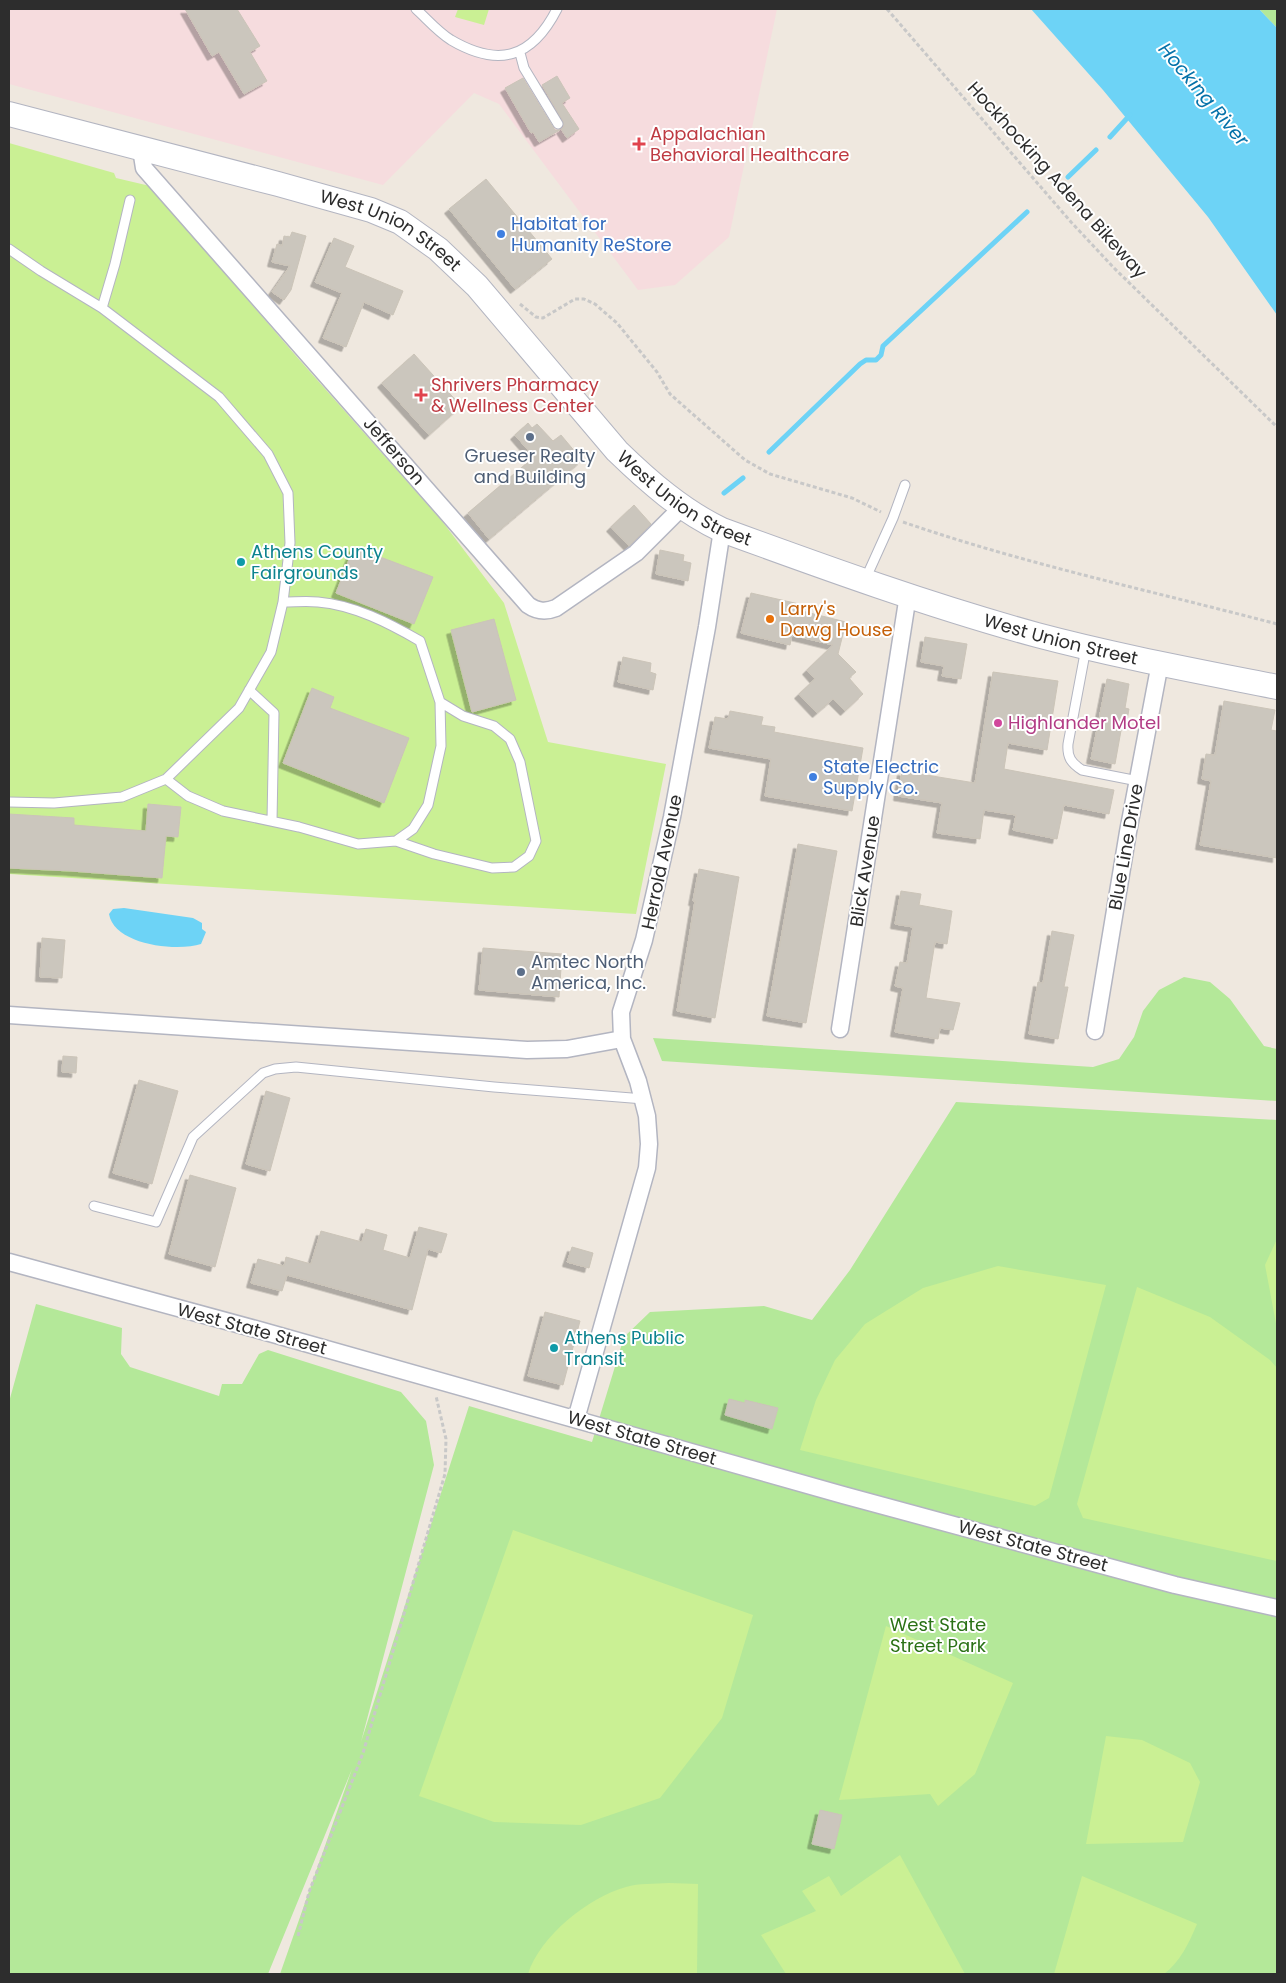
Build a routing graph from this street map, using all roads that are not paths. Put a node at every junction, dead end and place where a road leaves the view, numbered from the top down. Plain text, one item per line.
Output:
1 (416, 9) edge
2 (557, 9) edge
3 (520, 53) junction
4 (9, 114) edge
5 (558, 124) dead end
6 (140, 149) junction
7 (130, 200) dead end
8 (9, 249) edge
9 (102, 308) junction
10 (905, 485) dead end
11 (682, 507) junction
12 (722, 530) junction
13 (865, 580) junction
14 (908, 595) junction
15 (283, 602) junction
16 (1086, 647) junction
17 (1160, 663) junction
18 (1277, 687) edge
19 (249, 690) junction
20 (440, 702) junction
21 (166, 779) junction
22 (1138, 781) junction
23 (9, 802) edge
24 (272, 821) junction
25 (396, 841) junction
26 (9, 1015) edge
27 (840, 1029) dead end
28 (1095, 1030) dead end
29 (622, 1039) junction
30 (644, 1099) junction
31 (94, 1206) dead end
32 (9, 1262) edge
33 (576, 1419) junction
34 (1277, 1608) edge

1 - 3 lane
2 - 3 lane
3 - 5 lane
4 - 6 main road, West Union Street
6 - 11 main road, West Union Street
6 - 11 street, Jefferson
7 - 9 lane
8 - 9 lane
9 - 15 lane
10 - 13 lane
11 - 12 main road, West Union Street
12 - 13 main road, West Union Street
12 - 29 street, Herrold Avenue
13 - 14 main road, West Union Street
14 - 16 main road, West Union Street
14 - 27 street, Blick Avenue
15 - 19 lane
15 - 20 lane
16 - 17 main road, West Union Street
16 - 22 lane
17 - 18 main road, West Union Street
17 - 22 street, Blue Line Drive
19 - 21 lane
19 - 24 lane
20 - 25 lane
20 - 25 lane
21 - 23 lane
21 - 24 lane
22 - 28 street, Blue Line Drive
24 - 25 lane
26 - 29 street
29 - 30 street, Herrold Avenue
30 - 31 lane
30 - 33 street, Herrold Avenue
32 - 33 street, West State Street
33 - 34 street, West State Street

